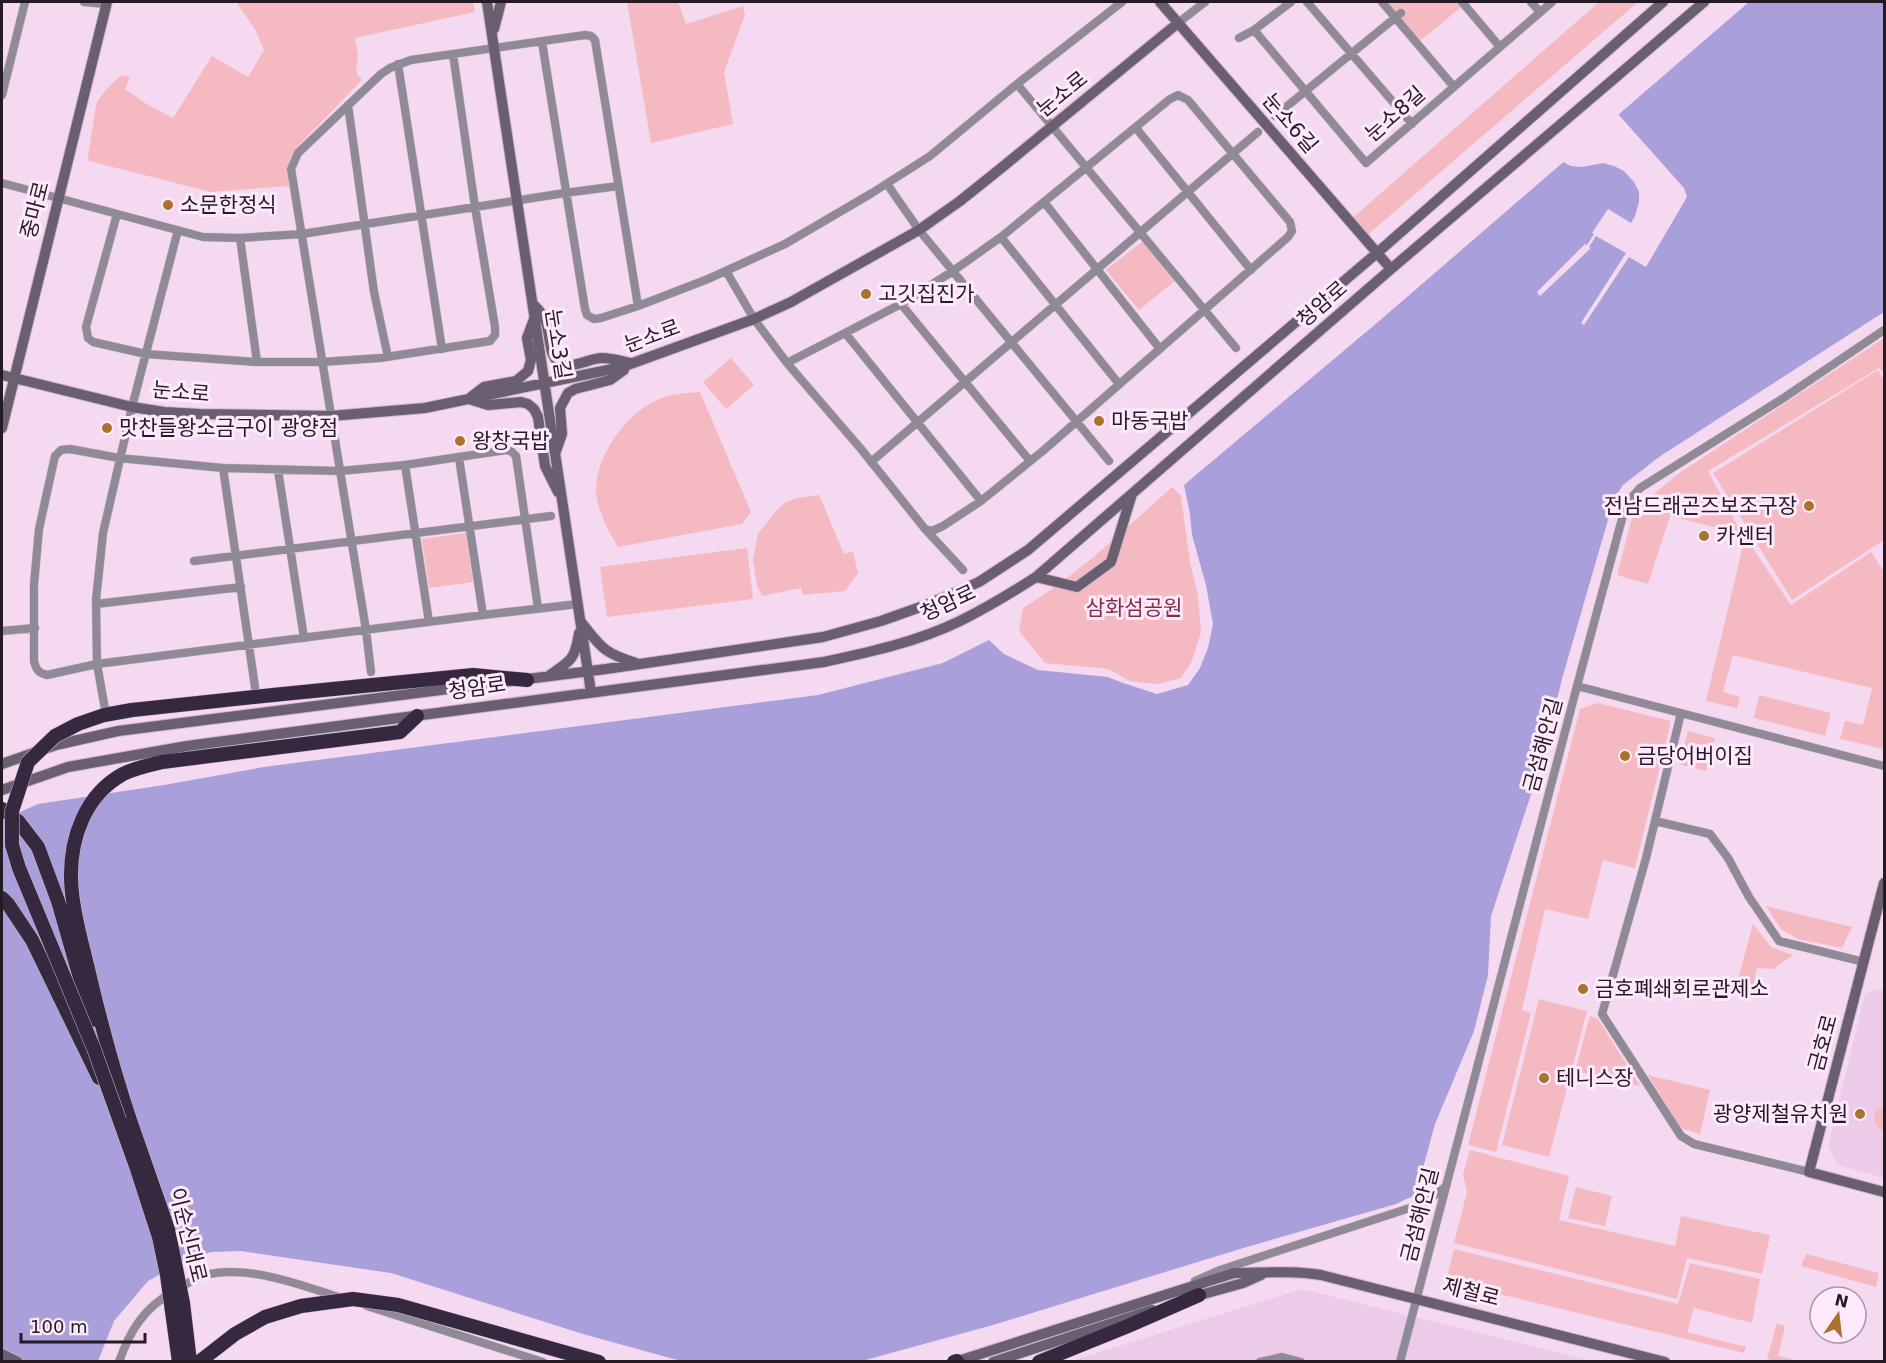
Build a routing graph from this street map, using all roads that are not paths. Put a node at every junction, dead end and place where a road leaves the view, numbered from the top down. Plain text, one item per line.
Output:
1 (25, 2) edge
2 (84, 2) edge
3 (478, 2) edge
4 (487, 2) edge
5 (501, 2) edge
6 (1122, 2) edge
7 (1160, 2) edge
8 (1205, 2) edge
9 (1291, 2) edge
10 (1307, 2) edge
11 (1382, 2) edge
12 (1462, 2) edge
13 (1531, 2) edge
14 (1552, 2) edge
15 (1663, 2) edge
16 (1704, 2) edge
17 (107, 3) edge
18 (1540, 12) junction
19 (1398, 15) junction
20 (1178, 23) junction
21 (491, 29) junction
22 (1254, 30) junction
23 (1239, 38) dead end
24 (542, 42) junction
25 (1500, 46) junction
26 (494, 48) junction
27 (453, 54) junction
28 (1352, 54) junction
29 (398, 64) junction
30 (1017, 84) junction
31 (1454, 87) junction
32 (1306, 91) junction
33 (2, 95) edge
34 (348, 105) junction
35 (1275, 116) dead end
36 (1412, 124) junction
37 (1052, 126) junction
38 (1136, 128) junction
39 (1258, 132) dead end
40 (1233, 153) junction
41 (1086, 167) junction
42 (2, 183) edge
43 (886, 184) junction
44 (618, 186) junction
45 (1188, 192) junction
46 (565, 193) junction
47 (58, 198) junction
48 (517, 200) junction
49 (1044, 202) junction
50 (475, 207) junction
51 (117, 214) junction
52 (420, 216) junction
53 (364, 225) junction
54 (178, 230) junction
55 (919, 230) junction
56 (1140, 232) junction
57 (302, 234) junction
58 (1001, 237) junction
59 (240, 238) junction
60 (1377, 253) junction
61 (1097, 269) junction
62 (1391, 269) junction
63 (1251, 270) junction
64 (726, 271) junction
65 (953, 271) junction
66 (532, 303) junction
67 (902, 304) junction
68 (1055, 305) junction
69 (638, 306) junction
70 (1204, 310) junction
71 (535, 318) junction
72 (754, 319) junction
73 (1884, 330) edge
74 (846, 334) junction
75 (1011, 342) junction
76 (1236, 348) dead end
77 (442, 349) junction
78 (1160, 349) junction
79 (146, 354) junction
80 (387, 357) junction
81 (257, 362) junction
82 (322, 362) junction
83 (633, 363) junction
84 (787, 363) junction
85 (2, 375) edge
86 (14, 378) junction
87 (965, 382) junction
88 (545, 384) junction
89 (1119, 384) junction
90 (469, 399) junction
91 (132, 407) junction
92 (331, 416) junction
93 (1076, 421) junction
94 (917, 422) junction
95 (2, 428) edge
96 (555, 454) junction
97 (119, 458) junction
98 (459, 458) junction
99 (1030, 461) junction
100 (1109, 461) dead end
101 (871, 462) junction
102 (405, 465) junction
103 (223, 468) junction
104 (278, 470) junction
105 (340, 471) junction
106 (1132, 493) junction
107 (562, 501) junction
108 (981, 501) junction
109 (551, 516) dead end
110 (525, 519) junction
111 (470, 526) junction
112 (925, 529) junction
113 (415, 533) junction
114 (351, 541) junction
115 (291, 549) junction
116 (237, 556) junction
117 (194, 561) dead end
118 (963, 570) dead end
119 (1036, 578) junction
120 (241, 587) junction
121 (96, 604) junction
122 (578, 604) junction
123 (538, 608) junction
124 (483, 615) junction
125 (580, 621) junction
126 (429, 622) junction
127 (35, 628) junction
128 (366, 630) junction
129 (2, 631) edge
130 (304, 638) junction
131 (250, 645) junction
132 (97, 664) junction
133 (640, 664) junction
134 (371, 672) dead end
135 (588, 672) junction
136 (546, 677) junction
137 (527, 680) junction
138 (1577, 686) junction
139 (255, 687) dead end
140 (591, 692) junction
141 (105, 709) dead end
142 (1681, 713) junction
143 (417, 716) junction
144 (2, 764) edge
145 (1884, 766) edge
146 (2, 790) edge
147 (2, 809) edge
148 (1655, 821) junction
149 (1884, 883) edge
150 (2, 898) edge
151 (1864, 962) junction
152 (126, 1123) junction
153 (1809, 1173) junction
154 (1445, 1187) junction
155 (1884, 1192) edge
156 (1266, 1273) junction
157 (1165, 1294) junction
158 (1199, 1295) junction
159 (1417, 1298) junction
160 (2, 1354) edge
161 (955, 1361) edge
162 (18, 1362) edge
163 (119, 1362) edge
164 (179, 1362) edge
165 (190, 1362) edge
166 (199, 1362) edge
167 (543, 1362) edge
168 (599, 1362) edge
169 (993, 1362) edge
170 (1039, 1362) edge
171 (1260, 1362) edge
172 (1301, 1362) edge
173 (1400, 1362) edge
174 (1665, 1362) edge

1 - 33 street
2 - 17 street
3 - 21 main road
4 - 21 main road, 눈소3길
5 - 21 main road
6 - 30 street
7 - 20 main road, 눈소6길
8 - 20 street, 눈소로
9 - 22 street
10 - 28 street
11 - 19 street
12 - 25 street
13 - 18 street
14 - 18 street, 눈소8길
15 - 60 main road, 청암로
16 - 62 main road, 청암로
17 - 47 main road, 중마로
18 - 25 street, 눈소8길
19 - 28 street
19 - 31 street
20 - 37 main road, 눈소로
20 - 60 main road, 눈소6길
21 - 26 main road, 눈소3길
22 - 23 street
22 - 32 street, 눈소8길
24 - 26 street
24 - 44 street
24 - 46 street
25 - 31 street, 눈소8길
26 - 27 street
26 - 48 main road, 눈소3길
27 - 29 street
27 - 50 street
28 - 32 street
28 - 36 street
29 - 34 street
29 - 52 street
30 - 37 street
30 - 43 street
31 - 36 street, 눈소8길
32 - 35 street
32 - 36 street, 눈소8길
34 - 53 street
34 - 57 street
37 - 41 street
37 - 55 main road, 눈소로
38 - 40 street
38 - 41 street
38 - 45 street
39 - 40 street
40 - 45 street
40 - 63 street
41 - 49 street
41 - 56 street
42 - 47 street
43 - 55 street
43 - 64 street
44 - 46 street
44 - 69 street
45 - 56 street
45 - 63 street
46 - 48 street
46 - 69 street
47 - 51 street
47 - 86 main road, 중마로
48 - 50 street
48 - 66 main road, 눈소3길
49 - 58 street
49 - 61 street
50 - 52 street
50 - 77 street
51 - 54 street
51 - 79 street
52 - 53 street
52 - 77 street
53 - 57 street
53 - 80 street
54 - 59 street
54 - 79 street
55 - 65 street
55 - 72 main road, 눈소로
56 - 61 street
56 - 70 street
57 - 59 street
57 - 82 street
58 - 65 street
58 - 68 street
59 - 81 street
60 - 62 main road, 눈소6길
60 - 133 main road, 청암로
61 - 68 street
61 - 78 street
62 - 106 main road, 청암로
63 - 70 street
64 - 69 street
64 - 72 street
65 - 67 street
65 - 75 street
66 - 71 main road, 눈소3길
66 - 83 main road
67 - 74 street
67 - 87 street
68 - 75 street
68 - 89 street
70 - 76 street
70 - 78 street
71 - 88 main road, 눈소3길
71 - 90 main road
72 - 83 main road, 눈소로
72 - 84 street
73 - 138 street, 금섬해안길
74 - 84 street
74 - 94 street
75 - 87 street
75 - 93 street
77 - 80 street
78 - 89 street
79 - 81 street
79 - 91 street
80 - 82 street
81 - 82 street
82 - 92 street
83 - 88 main road, 눈소로
83 - 96 main road
84 - 101 street
85 - 86 main road, 눈소로
86 - 91 main road, 눈소로
86 - 95 main road, 중마로
87 - 94 street
87 - 99 street
88 - 90 main road, 눈소로
88 - 96 main road, 눈소3길
89 - 93 street
90 - 92 main road, 눈소로
90 - 107 main road
91 - 92 main road, 눈소로
91 - 97 street
92 - 105 street
93 - 99 street
93 - 100 street
94 - 101 street
94 - 108 street
96 - 107 main road, 눈소3길
97 - 103 street
97 - 121 street
97 - 127 street
98 - 102 street
98 - 110 street
98 - 111 street
99 - 108 street
101 - 112 street
102 - 105 street
102 - 113 street
103 - 104 street
103 - 116 street
104 - 105 street
104 - 115 street
105 - 114 street
106 - 119 main road, 청암로
106 - 119 main road
107 - 122 main road, 눈소3길
108 - 112 street
109 - 110 street
110 - 111 street
110 - 123 street
111 - 113 street
111 - 124 street
112 - 118 street
113 - 114 street
113 - 126 street
114 - 115 street
114 - 128 street
115 - 116 street
115 - 130 street
116 - 117 street
116 - 120 street
119 - 140 main road, 청암로
120 - 121 street
120 - 131 street
121 - 132 street
122 - 123 street
122 - 125 main road, 눈소3길
123 - 124 street
124 - 126 street
125 - 133 main road
125 - 135 main road, 눈소3길
125 - 136 main road
126 - 128 street
127 - 129 street
127 - 132 street
128 - 130 street
128 - 134 street
130 - 131 street
131 - 132 street
131 - 139 street
132 - 141 street
133 - 135 main road, 청암로
135 - 136 main road, 청암로
135 - 140 main road, 눈소3길
136 - 137 main road, 청암로
137 - 144 main road, 청암로
137 - 152 highway, bridge
138 - 142 street
138 - 154 street, 금섬해안길
140 - 143 main road, 청암로
142 - 145 street
142 - 148 street
143 - 146 main road, 청암로
143 - 152 highway
147 - 152 highway, bridge
148 - 151 street
148 - 153 street
149 - 151 main road, 금호로
150 - 152 highway, bridge
151 - 153 main road, 금호로
152 - 164 highway, 이순신대로, bridge
152 - 165 highway, 이순신대로, bridge
153 - 155 main road
154 - 157 street
154 - 159 street, 금섬해안길
156 - 157 main road, 제철로
156 - 158 main road, 제철로
156 - 159 main road, 제철로
157 - 161 main road, 제철로
158 - 169 main road, 제철로
158 - 170 highway
159 - 173 street, 금섬해안길
159 - 174 main road, 제철로
160 - 162 main road
163 - 167 street
166 - 168 highway, bridge
171 - 172 street

